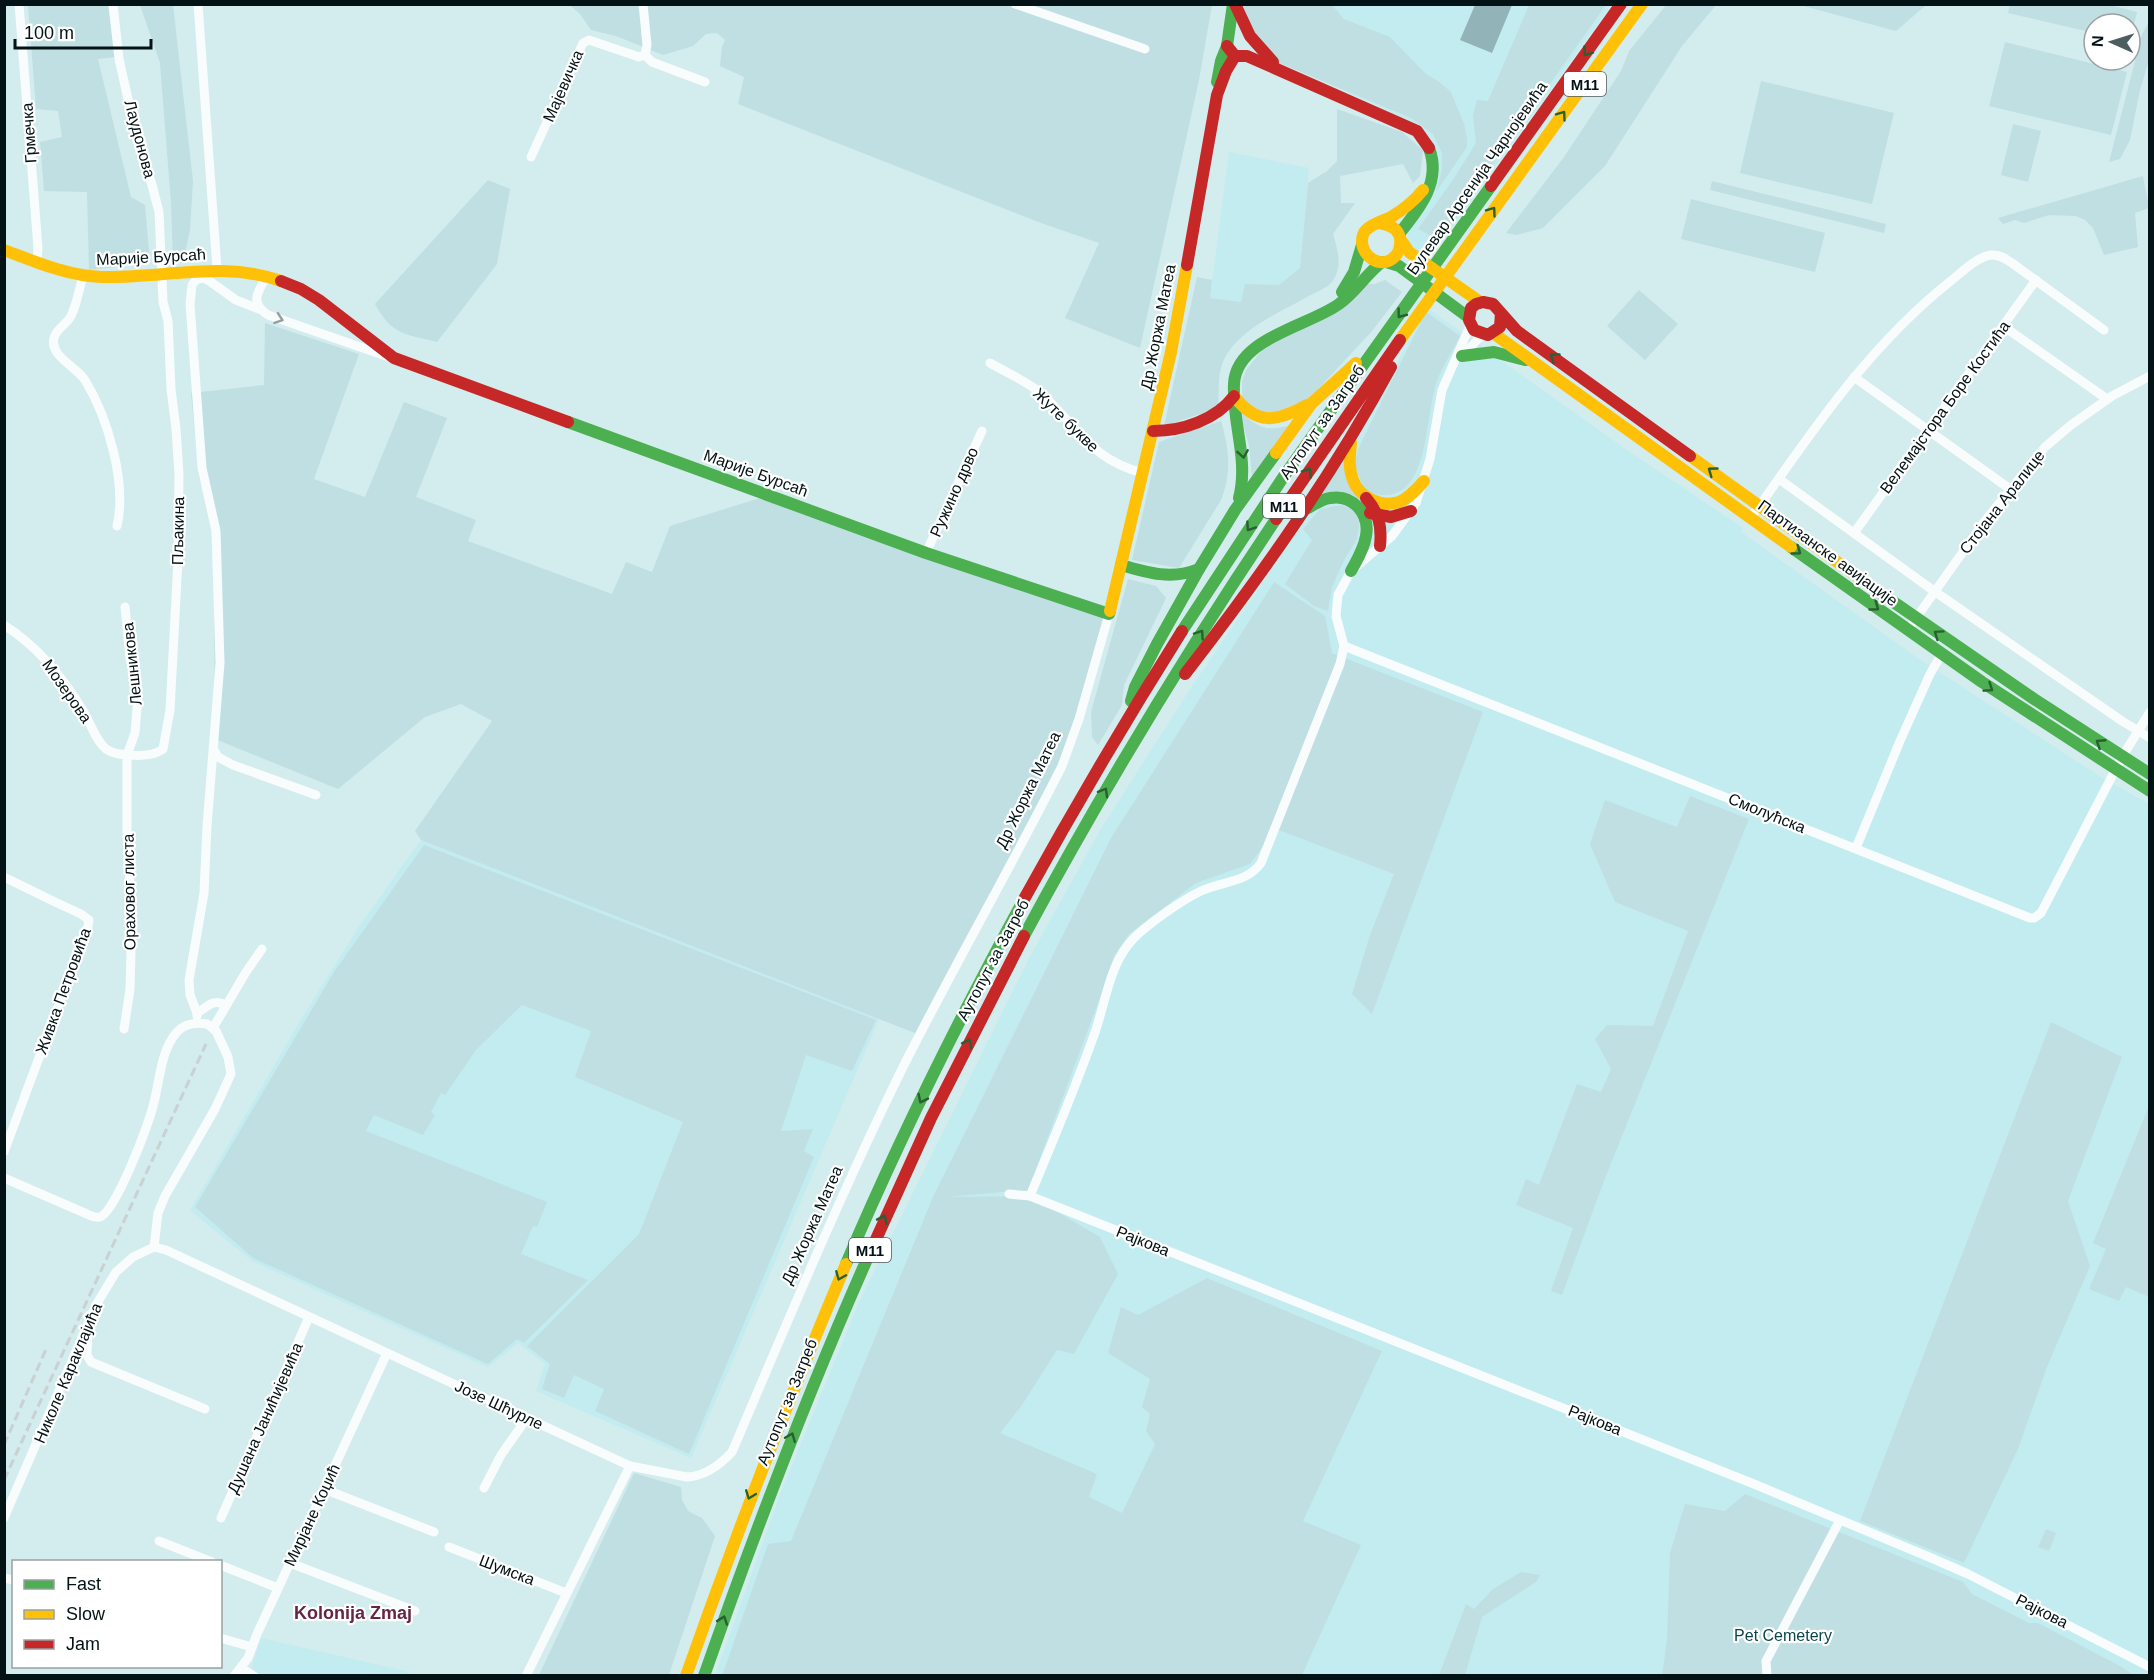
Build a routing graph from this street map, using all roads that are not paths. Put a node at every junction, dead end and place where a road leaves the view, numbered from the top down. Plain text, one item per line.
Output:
1 (19, 4) edge
2 (113, 4) edge
3 (198, 4) edge
4 (643, 4) edge
5 (1015, 4) edge
6 (1234, 4) edge
7 (1621, 4) edge
8 (1642, 4) edge
9 (1247, 33) junction
10 (1254, 44) junction
11 (1145, 49) dead end
12 (1235, 49) junction
13 (645, 55) junction
14 (1280, 70) junction
15 (705, 82) dead end
16 (531, 157) dead end
17 (1433, 178) junction
18 (1379, 223) junction
19 (1400, 237) junction
20 (1362, 245) junction
21 (4, 250) edge
22 (37, 262) junction
23 (1384, 262) junction
24 (217, 269) junction
25 (162, 275) joint
26 (83, 276) junction
27 (267, 276) junction
28 (2036, 280) junction
29 (1480, 302) junction
30 (259, 309) junction
31 (1329, 309) junction
32 (1502, 313) junction
33 (1417, 316) junction
34 (1469, 321) junction
35 (2003, 326) junction
36 (2104, 330) dead end
37 (1488, 334) junction
38 (1380, 341) junction
39 (1462, 356) junction
40 (394, 358) junction
41 (1533, 362) junction
42 (990, 363) dead end
43 (1452, 366) junction
44 (1854, 376) junction
45 (2150, 376) edge
46 (1234, 396) junction
47 (2107, 399) junction
48 (1312, 403) junction
49 (1927, 430) junction
50 (982, 431) dead end
51 (1153, 431) junction
52 (1351, 438) junction
53 (1143, 474) junction
54 (1779, 479) junction
55 (1424, 481) junction
56 (2010, 489) junction
57 (1363, 503) junction
58 (1760, 505) junction
59 (1235, 510) junction
60 (1305, 510) junction
61 (1411, 511) junction
62 (1379, 516) junction
63 (1751, 518) junction
64 (117, 526) dead end
65 (1854, 533) junction
66 (1380, 546) junction
67 (926, 553) junction
68 (1121, 565) junction
69 (1199, 569) junction
70 (1351, 571) junction
71 (1158, 576) junction
72 (1934, 591) junction
73 (125, 607) dead end
74 (1109, 614) junction
75 (1172, 618) junction
76 (1916, 618) junction
77 (4, 625) edge
78 (1907, 631) junction
79 (1344, 646) junction
80 (1941, 655) junction
81 (1158, 701) junction
82 (2150, 712) edge
83 (1128, 719) junction
84 (2137, 731) junction
85 (2150, 738) edge
86 (214, 750) junction
87 (127, 755) junction
88 (2121, 757) junction
89 (2114, 770) junction
90 (2150, 774) edge
91 (2150, 791) edge
92 (316, 795) dead end
93 (1856, 848) junction
94 (4, 877) edge
95 (262, 949) dead end
96 (225, 1005) junction
97 (197, 1018) junction
98 (213, 1028) junction
99 (124, 1029) dead end
100 (4, 1152) edge
101 (4, 1178) edge
102 (1010, 1194) dead end
103 (1030, 1196) junction
104 (154, 1247) junction
105 (309, 1317) junction
106 (88, 1323) junction
107 (387, 1353) junction
108 (205, 1409) dead end
109 (527, 1418) junction
110 (732, 1452) joint
111 (630, 1466) junction
112 (484, 1488) dead end
113 (324, 1489) junction
114 (4, 1518) edge
115 (221, 1518) dead end
116 (1840, 1520) junction
117 (434, 1532) dead end
118 (159, 1541) dead end
119 (449, 1547) dead end
120 (207, 1560) edge
121 (290, 1563) junction
122 (222, 1566) edge
123 (278, 1587) junction
124 (566, 1593) junction
125 (415, 1611) dead end
126 (222, 1639) edge
127 (252, 1647) junction
128 (2150, 1667) edge
129 (238, 1672) edge
130 (254, 1676) edge
131 (526, 1676) edge
132 (686, 1676) edge
133 (704, 1676) edge
134 (1767, 1676) edge

1 - 22 street, Грмечка
2 - 25 street, Лаудонова
3 - 24 street
4 - 13 street
5 - 11 street
6 - 9 main road, Др Жоржа Матеа
6 - 12 main road, Др Жоржа Матеа
7 -> 38 main road, Булевар Арсенија Чарнојевића / M11
33 -> 8 main road, Булевар Арсенија Чарнојевића / M11
9 - 10 main road, Др Жоржа Матеа
9 - 12 main road
10 - 12 main road
10 - 14 main road, Др Жоржа Матеа
12 - 14 main road
12 - 51 main road, Др Жоржа Матеа
13 - 15 street, Мајевичка
13 - 16 street, Мајевичка
14 - 17 main road
17 - 18 main road
17 - 19 main road
18 - 19 main road
18 - 20 main road
19 - 23 main road
19 - 29 main road, Партизанске авијације
20 - 23 main road
20 - 31 main road
21 - 22 main road, Марије Бурсаћ
22 - 26 main road, Марије Бурсаћ
23 - 31 main road
23 - 34 main road, Партизанске авијације
24 - 26 main road, Марије Бурсаћ
24 - 27 main road, Марије Бурсаћ
25 - 87 street, Пљакина
26 - 64 street
27 - 30 street
27 - 40 main road, Марије Бурсаћ
28 - 35 street, Велемајстора Боре Костића
28 - 36 street
28 - 44 street
29 - 32 main road, Партизанске авијације
29 - 34 main road
30 -> 40 street, Марије Бурсаћ
30 - 86 street, Марије Бурсаћ
31 - 46 main road
32 - 37 main road
58 -> 32 main road, Партизанске авијације
33 - 52 main road
81 -> 33 main road, Аутопут за Загреб / M11
34 - 37 main road, Партизанске авијације
34 - 43 street
35 - 47 street
35 - 49 street, Велемајстора Боре Костића
37 - 39 street
37 - 41 main road, Партизанске авијације
38 - 48 main road
38 -> 83 main road, Аутопут за Загреб / M11
39 - 41 main road
39 - 43 street
40 - 67 main road, Марије Бурсаћ
41 - 63 main road, Партизанске авијације
42 - 53 street, Жуте букве
43 - 55 street
44 - 49 street
44 - 54 street
45 - 47 street, Стојана Аралице
46 - 48 main road
46 - 51 main road
46 -> 59 main road
47 - 56 street, Стојана Аралице
48 - 59 main road
49 - 56 street
49 - 65 street, Велемајстора Боре Костића
50 - 67 street, Ружино дрво
51 - 53 main road, Др Жоржа Матеа
52 - 57 main road
52 - 60 main road
53 - 68 main road, Др Жоржа Матеа
54 - 58 street
54 - 65 street
55 - 57 main road
55 - 61 street
56 - 72 street, Стојана Аралице
57 - 60 main road
57 - 62 main road
57 - 70 main road
58 - 63 street
58 - 76 main road, Партизанске авијације
59 - 69 main road
60 - 81 main road
61 - 62 main road
61 - 66 street
62 - 66 main road
63 -> 78 main road, Партизанске авијације
65 - 72 street
66 - 70 street
67 - 74 main road, Марије Бурсаћ
68 - 71 main road
68 - 74 main road, Др Жоржа Матеа
69 - 71 main road
69 - 75 main road
70 - 79 street
71 - 75 main road
72 - 76 street, Стојана Аралице
72 - 84 street
73 - 87 street, Лешникова
74 - 110 street, Др Жоржа Матеа
75 - 83 main road
76 - 78 street, Стојана Аралице
88 -> 76 main road, Партизанске авијације
77 - 87 street, Мозерова
78 - 80 main road, Партизанске авијације
79 - 93 street, Смолућска
79 - 103 street
80 -> 89 main road, Партизанске авијације
80 - 93 street
133 -> 81 main road, Аутопут за Загреб / M11
82 - 84 street
83 -> 132 main road, Аутопут за Загреб / M11
84 - 85 street
84 - 88 street
86 - 92 street
86 - 97 street
87 - 99 street, Ораховог листа
88 - 89 street
88 - 90 main road, Партизанске авијације
89 - 91 main road, Партизанске авијације
89 - 93 street, Смолућска
94 - 100 street, Живка Петровића
95 - 96 street
96 - 97 street
96 - 98 street
97 - 98 street
97 - 101 street
98 - 104 street
102 - 103 street, Рајкова
103 - 116 street, Рајкова
104 - 105 street, Јозе Шћурле
104 - 106 street, Николе Караклајића
105 - 107 street, Јозе Шћурле
105 - 115 street, Душана Јанићијевића
106 - 108 street
106 - 114 street, Николе Караклајића
107 - 109 street, Јозе Шћурле
107 - 113 street, Мирјане Коџић
109 - 111 street, Јозе Шћурле
109 - 112 street
110 - 111 street, Јозе Шћурле
111 - 124 street
113 - 117 street
113 - 121 street, Мирјане Коџић
116 - 128 street, Рајкова
116 - 134 street
118 - 120 street
119 - 124 street, Шумска
121 - 123 street, Мирјане Коџић
121 - 125 street
122 - 123 street
123 - 127 street, Мирјане Коџић
124 - 131 street
126 - 127 street
127 - 129 street, Мирјане Коџић
129 - 130 street

